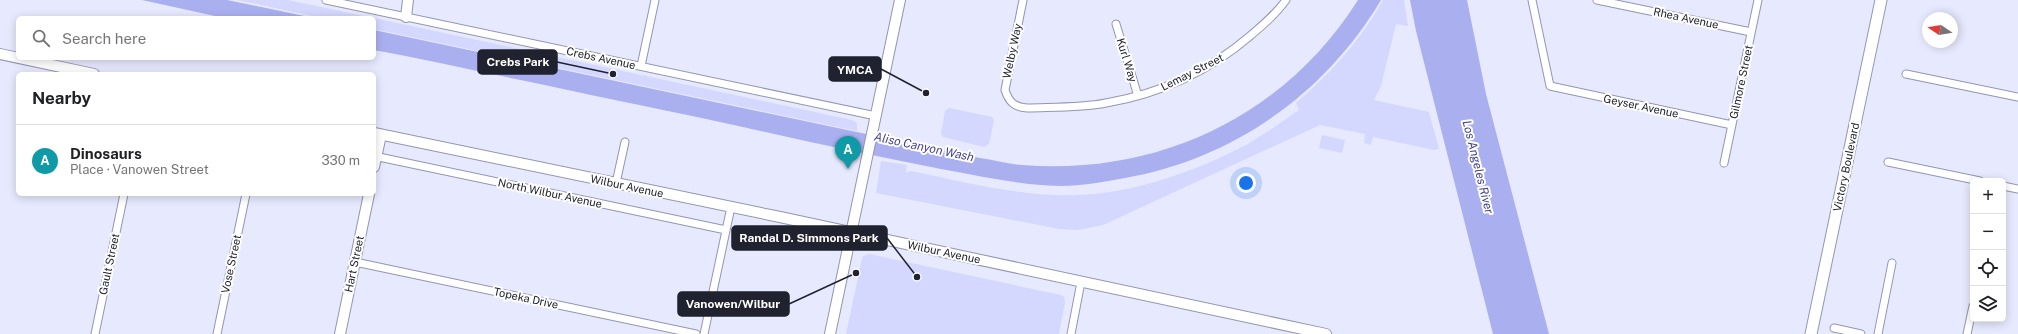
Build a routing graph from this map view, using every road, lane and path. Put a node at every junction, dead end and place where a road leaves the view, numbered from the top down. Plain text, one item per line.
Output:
1 (326, 0) edge
2 (408, 0) edge
3 (655, 0) edge
4 (900, 0) edge
5 (1023, 0) edge
6 (1286, 0) edge
7 (1532, 0) edge
8 (1597, 0) edge
9 (1758, 0) edge
10 (1881, 0) edge
11 (406, 17) junction
12 (1116, 24) dead end
13 (1751, 32) junction
14 (0, 54) edge
15 (16, 57) edge
16 (28, 60) edge
17 (641, 66) junction
18 (85, 72) edge
19 (1906, 74) dead end
20 (1138, 96) junction
21 (2018, 97) edge
22 (1009, 101) joint
23 (876, 116) junction
24 (1732, 125) junction
25 (378, 134) edge
26 (625, 142) dead end
27 (376, 149) edge
28 (376, 157) edge
29 (1888, 162) dead end
30 (1724, 164) dead end
31 (1970, 179) edge
32 (616, 183) junction
33 (2006, 187) edge
34 (2018, 189) edge
35 (124, 196) edge
36 (246, 196) edge
37 (369, 196) edge
38 (731, 207) junction
39 (726, 230) junction
40 (852, 232) junction
41 (355, 262) junction
42 (1892, 263) dead end
43 (1082, 282) junction
44 (1970, 320) edge
45 (1834, 328) dead end
46 (95, 334) edge
47 (217, 334) edge
48 (340, 334) edge
49 (696, 334) edge
50 (704, 334) edge
51 (830, 334) edge
52 (1071, 334) edge
53 (1323, 334) edge
54 (1811, 334) edge
55 (1861, 334) edge
56 (1878, 334) edge
57 (1967, 334) edge

1 - 11 street, Crebs Avenue
2 - 11 main road
3 - 17 street
4 - 23 main road
5 - 22 street, Welby Way
6 - 20 street, Lemay Street
7 - 24 street, Geyser Avenue
8 - 13 street, Rhea Avenue
9 - 13 street, Gilmore Street
10 - 54 main road, Victory Boulevard
11 - 17 street, Crebs Avenue
12 - 20 street, Kurl Way
13 - 24 street, Gilmore Street
14 - 15 main road
16 - 18 main road
17 - 23 street, Crebs Avenue
19 - 21 street
20 - 22 street, Lemay Street
23 - 40 main road
24 - 30 street, Gilmore Street
25 - 27 main road
25 - 32 main road, Wilbur Avenue
26 - 32 street
28 - 39 street, North Wilbur Avenue
29 - 31 street
32 - 38 main road, Wilbur Avenue
33 - 34 street
35 - 46 street, Gault Street
36 - 47 street, Vose Street
37 - 41 main road, Hart Street
38 - 39 street
38 - 40 main road, Wilbur Avenue
39 - 50 street
40 - 43 main road, Wilbur Avenue
40 - 51 main road
41 - 48 main road, Hart Street
41 - 49 street, Topeka Drive
42 - 56 street
43 - 52 street
43 - 53 main road, Wilbur Avenue
44 - 57 street
45 - 55 street

